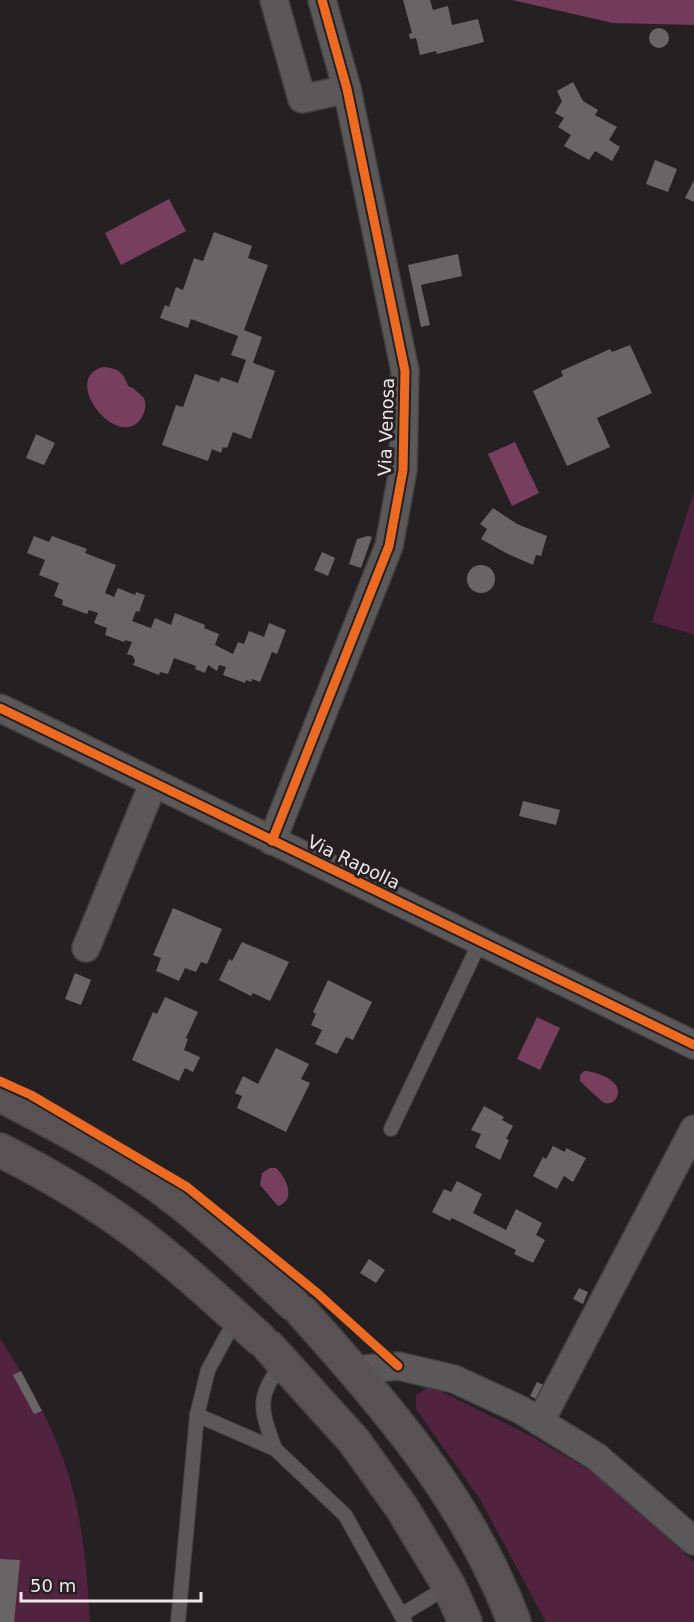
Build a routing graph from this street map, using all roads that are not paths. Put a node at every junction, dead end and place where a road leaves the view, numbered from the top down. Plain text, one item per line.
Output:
1 (274, 0) edge
2 (322, 0) edge
3 (347, 90) junction
4 (0, 708) edge
5 (153, 784) junction
6 (272, 841) junction
7 (480, 942) junction
8 (86, 948) dead end
9 (694, 1045) edge
10 (0, 1095) edge
11 (391, 1129) dead end
12 (694, 1129) edge
13 (0, 1150) edge
14 (297, 1308) junction
15 (263, 1342) junction
16 (354, 1370) junction
17 (197, 1415) junction
18 (540, 1422) junction
19 (275, 1449) junction
20 (694, 1541) edge
21 (490, 1564) junction
22 (450, 1586) junction
23 (403, 1618) edge
24 (178, 1622) edge
25 (465, 1622) edge
26 (514, 1622) edge

1 - 3 street
2 - 3 street, Via Venosa
3 - 6 street, Via Venosa
4 - 5 street, Via Rapolla
5 - 6 street, Via Rapolla
5 - 8 street
6 - 7 street, Via Rapolla
7 - 9 street, Via Rapolla
7 - 11 lane
10 - 14 main road
12 - 18 street
13 - 15 main road
14 - 15 main road
14 - 16 main road
15 - 17 lane
15 - 19 lane
15 - 22 main road
16 - 18 street
16 - 21 main road
17 - 19 lane
17 - 24 lane
18 - 20 street
19 - 23 lane
21 - 22 main road
21 - 26 main road
22 - 23 lane
22 - 25 main road

